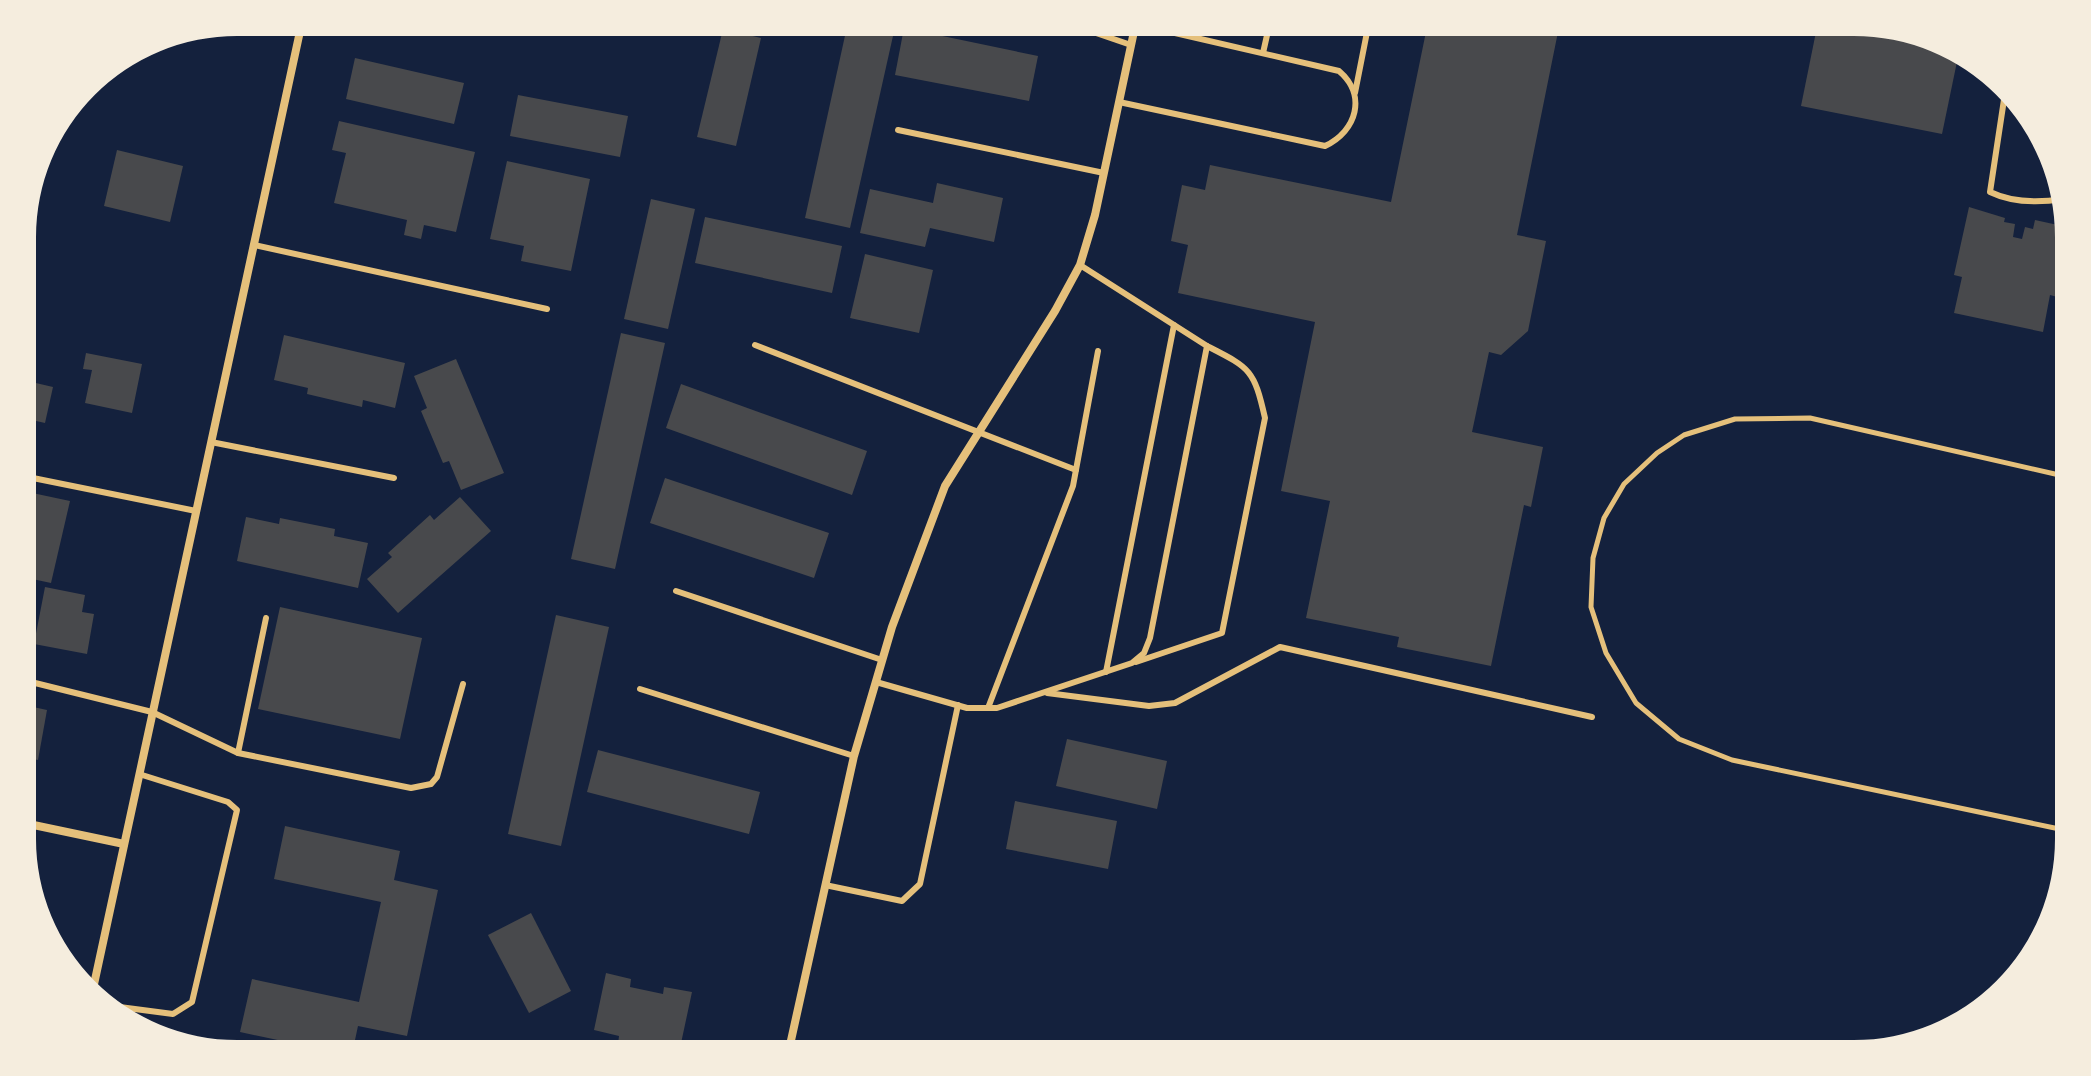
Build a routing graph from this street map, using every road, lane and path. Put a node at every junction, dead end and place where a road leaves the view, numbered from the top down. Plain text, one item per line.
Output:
1 (299, 36) edge
2 (1105, 36) edge
3 (1133, 36) edge
4 (1191, 36) edge
5 (1267, 36) edge
6 (1366, 36) edge
7 (1131, 45) junction
8 (1263, 53) junction
9 (1355, 93) junction
10 (1119, 102) junction
11 (2003, 103) edge
12 (898, 130) dead end
13 (1104, 173) junction
14 (2051, 201) edge
15 (254, 245) junction
16 (1080, 265) junction
17 (547, 309) dead end
18 (1174, 325) junction
19 (755, 345) dead end
20 (1207, 346) junction
21 (1098, 351) dead end
22 (978, 433) junction
23 (211, 442) junction
24 (1076, 470) junction
25 (2055, 474) edge
26 (394, 478) dead end
27 (36, 479) edge
28 (196, 511) junction
29 (676, 591) dead end
30 (266, 618) dead end
31 (882, 660) junction
32 (1132, 663) junction
33 (1106, 672) junction
34 (876, 682) junction
35 (36, 683) edge
36 (463, 684) dead end
37 (640, 689) dead end
38 (1044, 693) junction
39 (958, 705) junction
40 (988, 708) junction
41 (152, 712) junction
42 (1592, 717) dead end
43 (238, 753) junction
44 (854, 756) junction
45 (139, 774) junction
46 (36, 826) edge
47 (2055, 828) edge
48 (124, 844) junction
49 (825, 885) junction
50 (95, 981) edge
51 (129, 1008) edge
52 (791, 1040) edge

1 - 15 street
2 - 7 lane
3 - 7 street
4 - 8 lane
5 - 8 lane
6 - 9 lane
7 - 10 street
8 - 9 lane
9 - 10 lane
10 - 13 street
11 - 14 lane
12 - 13 lane
13 - 16 street
15 - 17 lane
15 - 23 street
16 - 18 lane
16 - 22 street
18 - 20 lane
18 - 33 lane
19 - 22 lane
20 - 32 lane
20 - 32 lane
21 - 24 lane
22 - 24 lane
22 - 31 street
23 - 26 lane
23 - 28 street
24 - 40 lane
25 - 47 path
27 - 28 lane
28 - 41 street
29 - 31 lane
30 - 43 lane
31 - 34 street
32 - 33 lane
33 - 38 lane
34 - 39 lane
34 - 44 street
35 - 41 lane
36 - 43 lane
37 - 44 lane
38 - 40 lane
38 - 42 lane
39 - 40 lane
39 - 49 lane
41 - 43 lane
41 - 45 street
44 - 49 street
45 - 48 street
45 - 51 lane
46 - 48 street
48 - 50 street
49 - 52 street

